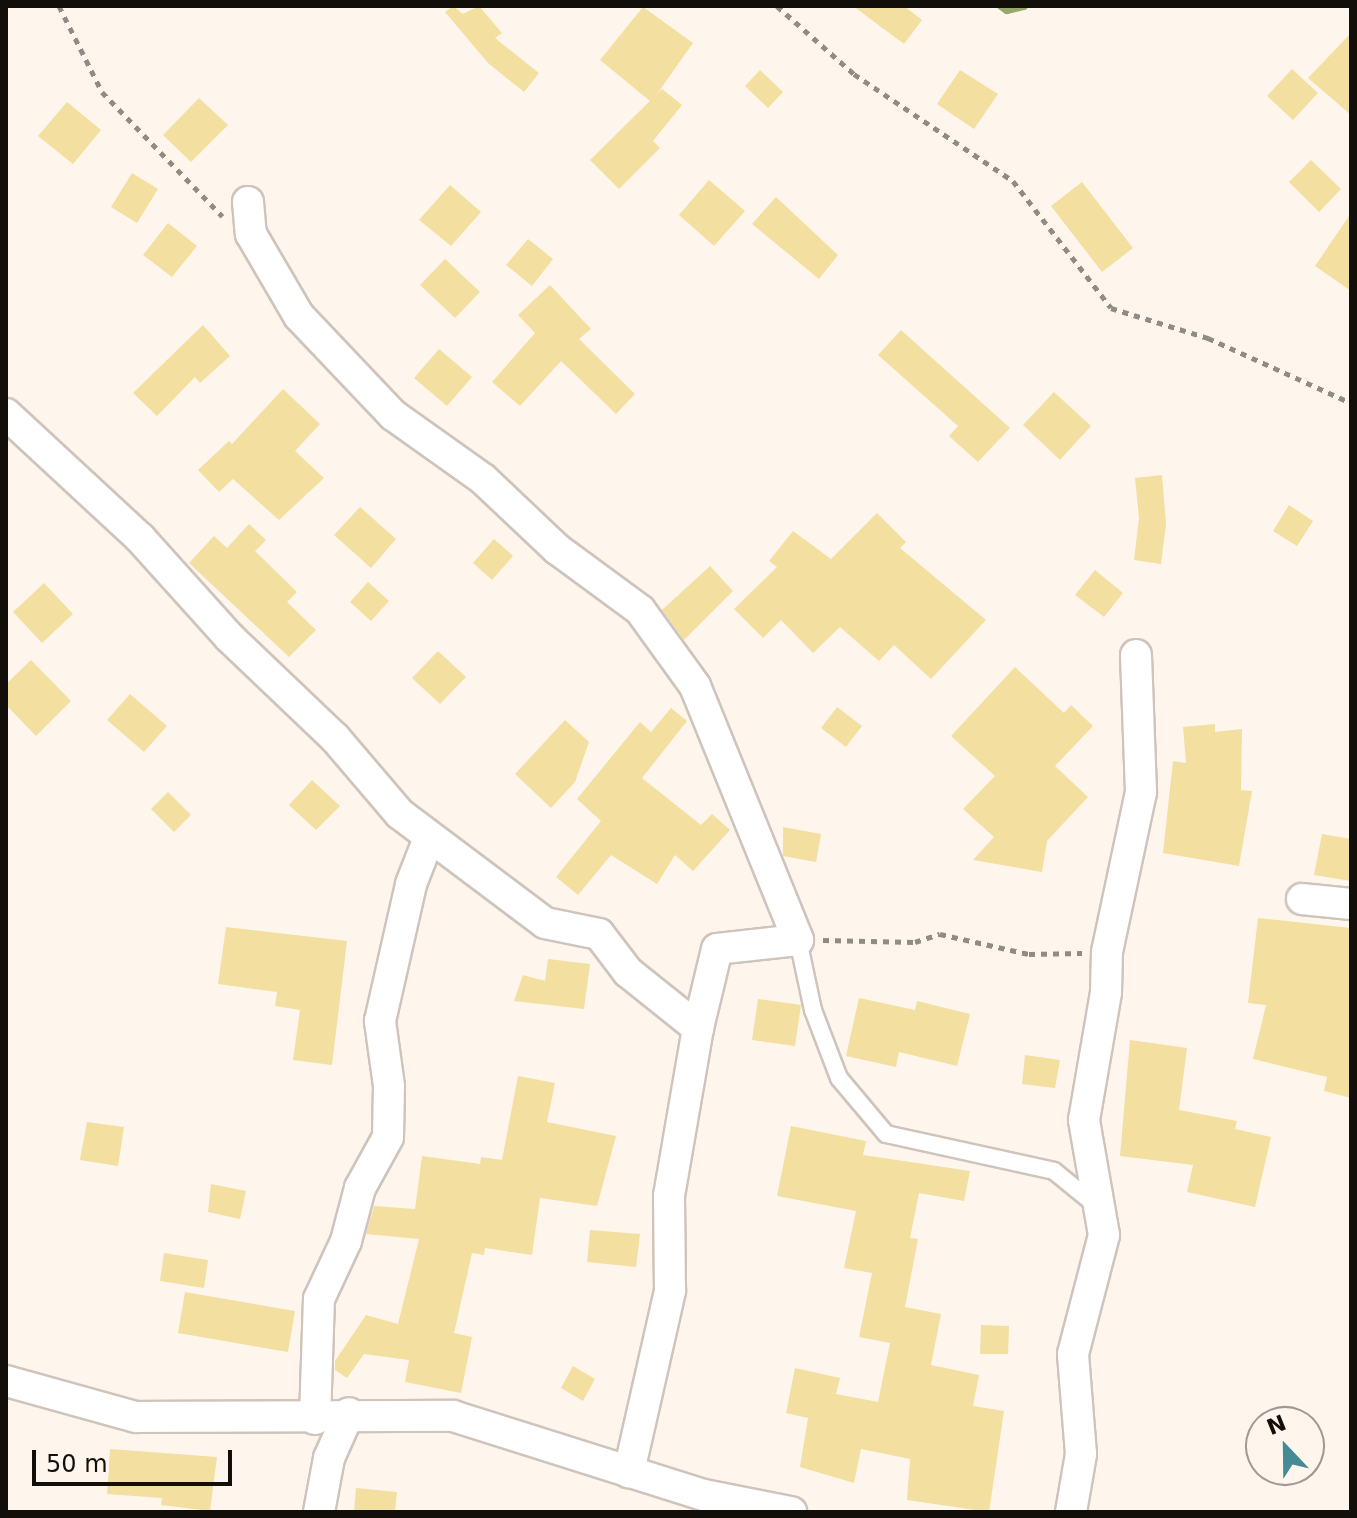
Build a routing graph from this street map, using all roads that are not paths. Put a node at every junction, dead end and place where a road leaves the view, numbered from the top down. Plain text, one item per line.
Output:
1 (248, 202) dead end
2 (6, 414) edge
3 (1136, 655) dead end
4 (429, 838) junction
5 (1302, 899) dead end
6 (1351, 904) edge
7 (798, 940) junction
8 (698, 1028) junction
9 (1098, 1207) junction
10 (6, 1381) edge
11 (349, 1413) junction
12 (315, 1419) junction
13 (629, 1472) junction
14 (319, 1512) edge
15 (791, 1512) edge
16 (1071, 1512) edge

1 - 7 street
2 - 4 street
3 - 9 street
4 - 8 street
4 - 12 street
5 - 6 street
7 - 8 street
7 - 9 lane
8 - 13 street
9 - 16 street
10 - 12 street
11 - 12 street
11 - 13 street
11 - 14 street
13 - 15 street

